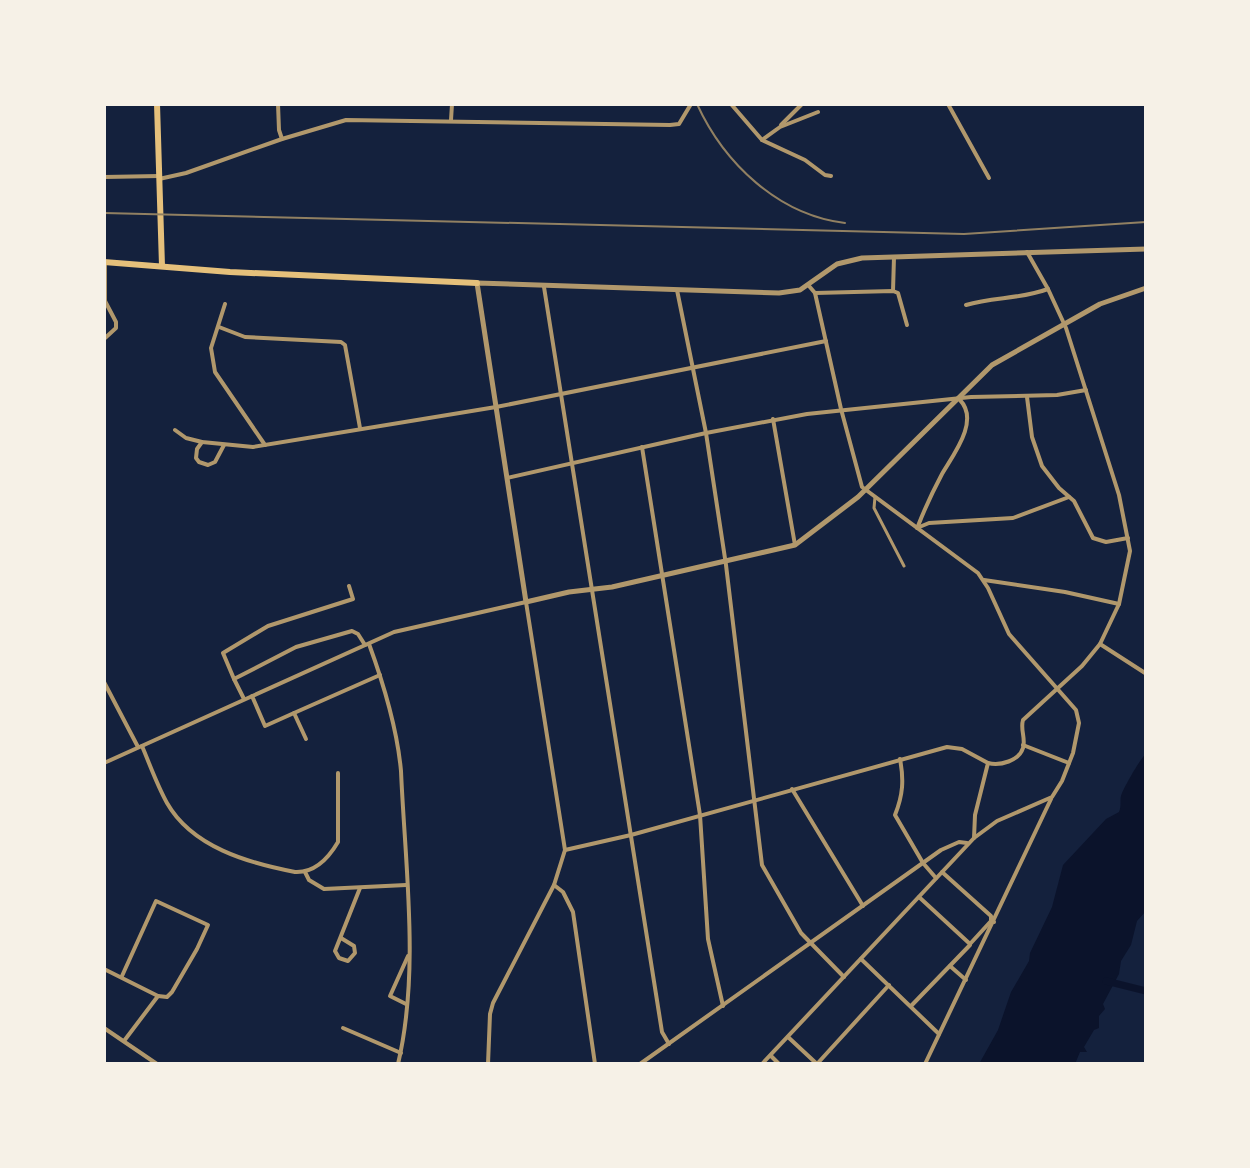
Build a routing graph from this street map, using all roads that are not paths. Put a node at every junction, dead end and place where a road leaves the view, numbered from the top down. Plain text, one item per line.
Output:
1 (157, 104) edge
2 (278, 104) edge
3 (452, 104) edge
4 (691, 104) edge
5 (731, 104) edge
6 (802, 104) edge
7 (948, 104) edge
8 (818, 112) dead end
9 (451, 120) junction
10 (780, 127) junction
11 (282, 139) junction
12 (762, 140) junction
13 (831, 176) dead end
14 (104, 177) edge
15 (159, 178) junction
16 (989, 178) dead end
17 (1146, 249) edge
18 (1027, 252) junction
19 (894, 257) junction
20 (104, 262) edge
21 (162, 266) junction
22 (477, 283) junction
23 (809, 286) junction
24 (544, 287) junction
25 (1146, 288) edge
26 (1048, 289) junction
27 (677, 290) junction
28 (893, 291) junction
29 (815, 293) junction
30 (104, 301) edge
31 (225, 304) dead end
32 (966, 305) dead end
33 (1064, 324) junction
34 (907, 325) dead end
35 (219, 327) junction
36 (104, 339) edge
37 (826, 341) junction
38 (693, 368) junction
39 (1086, 390) junction
40 (561, 393) junction
41 (1026, 395) junction
42 (959, 399) junction
43 (496, 407) junction
44 (841, 409) junction
45 (773, 419) junction
46 (360, 429) junction
47 (175, 430) dead end
48 (706, 433) junction
49 (202, 442) junction
50 (224, 445) junction
51 (265, 445) junction
52 (642, 447) junction
53 (572, 463) junction
54 (507, 478) junction
55 (866, 490) junction
56 (875, 497) junction
57 (1069, 497) junction
58 (917, 528) junction
59 (1128, 538) junction
60 (795, 545) junction
61 (725, 561) junction
62 (904, 566) dead end
63 (662, 574) junction
64 (983, 580) junction
65 (349, 586) dead end
66 (591, 590) junction
67 (526, 602) junction
68 (1119, 604) junction
69 (367, 644) junction
70 (1100, 644) junction
71 (1145, 673) edge
72 (380, 675) junction
73 (234, 679) junction
74 (104, 682) edge
75 (1058, 689) junction
76 (252, 696) junction
77 (244, 699) junction
78 (294, 713) junction
79 (306, 739) dead end
80 (1023, 745) junction
81 (140, 747) junction
82 (900, 759) junction
83 (104, 763) edge
84 (988, 763) junction
85 (1069, 763) junction
86 (338, 773) dead end
87 (792, 789) junction
88 (1052, 797) junction
89 (754, 800) junction
90 (700, 815) junction
91 (631, 835) junction
92 (974, 838) junction
93 (968, 844) junction
94 (565, 850) junction
95 (923, 863) junction
96 (305, 872) junction
97 (942, 872) junction
98 (936, 879) junction
99 (406, 885) junction
100 (554, 885) junction
101 (360, 888) junction
102 (919, 897) junction
103 (863, 906) junction
104 (992, 921) junction
105 (341, 938) junction
106 (810, 944) junction
107 (970, 944) junction
108 (409, 954) junction
109 (861, 959) junction
110 (950, 966) junction
111 (104, 969) edge
112 (122, 976) junction
113 (844, 977) junction
114 (966, 980) junction
115 (889, 985) junction
116 (158, 996) junction
117 (406, 1004) junction
118 (723, 1006) junction
119 (911, 1006) junction
120 (104, 1028) edge
121 (343, 1028) dead end
122 (939, 1034) junction
123 (788, 1037) junction
124 (124, 1041) junction
125 (669, 1044) junction
126 (401, 1053) junction
127 (771, 1056) junction
128 (157, 1064) edge
129 (398, 1064) edge
130 (488, 1064) edge
131 (595, 1064) edge
132 (640, 1064) edge
133 (762, 1064) edge
134 (779, 1064) edge
135 (817, 1064) edge
136 (925, 1064) edge

1 - 15 main road
2 - 11 street
3 - 9 street
4 - 9 street
5 - 12 street
6 - 10 street
7 - 16 street
8 - 10 street
9 - 11 street
10 - 12 street
11 - 15 street
12 - 13 street
14 - 15 street
15 - 21 main road
17 - 18 street
18 - 19 street
18 - 26 street
19 - 23 street
19 - 28 street
20 - 21 main road
20 - 30 street
21 - 22 main road
22 - 24 street
22 - 43 street
23 - 27 street
23 - 29 street
24 - 27 street
24 - 40 street
25 - 33 street
26 - 32 street
26 - 33 street
27 - 38 street
28 - 29 street
28 - 34 street
29 - 37 street
30 - 36 street
31 - 35 street
33 - 39 street
33 - 42 street
35 - 46 street
35 - 51 street
37 - 38 street
37 - 44 street
38 - 40 street
38 - 48 street
39 - 41 street
39 - 59 street
40 - 43 street
40 - 53 street
41 - 42 street
41 - 57 street
42 - 44 street
42 - 55 street
42 - 58 street
43 - 46 street
43 - 54 street
44 - 45 street
44 - 55 street
45 - 48 street
45 - 60 street
46 - 51 street
47 - 49 street
48 - 52 street
48 - 61 street
49 - 50 street
49 - 50 street
50 - 51 street
52 - 53 street
52 - 63 street
53 - 54 street
53 - 66 street
54 - 67 street
55 - 56 street
55 - 60 street
56 - 58 street
56 - 62 street
57 - 58 street
57 - 59 street
58 - 64 street
59 - 68 street
60 - 61 street
61 - 63 street
61 - 89 street
63 - 66 street
63 - 90 street
64 - 68 street
64 - 75 street
65 - 73 street
66 - 67 street
66 - 91 street
67 - 69 street
67 - 94 street
68 - 70 street
69 - 72 street
69 - 73 street
69 - 76 street
70 - 71 street
70 - 75 street
72 - 78 street
72 - 99 street
73 - 77 street
74 - 81 street
75 - 80 street
75 - 85 street
76 - 77 street
76 - 78 street
77 - 81 street
78 - 79 street
80 - 84 street
80 - 85 street
81 - 83 street
81 - 96 street
82 - 84 street
82 - 87 street
82 - 95 street
84 - 92 street
85 - 88 street
86 - 96 street
87 - 89 street
87 - 103 street
88 - 92 street
88 - 104 street
89 - 90 street
89 - 106 street
90 - 91 street
90 - 118 street
91 - 94 street
91 - 125 street
92 - 93 street
93 - 95 street
93 - 97 street
94 - 100 street
95 - 98 street
95 - 103 street
96 - 101 street
97 - 98 street
97 - 104 street
98 - 102 street
99 - 101 street
99 - 108 street
100 - 130 street
100 - 131 street
101 - 105 street
102 - 107 street
102 - 109 street
103 - 106 street
104 - 107 street
104 - 114 street
105 - 105 street
106 - 113 street
106 - 118 street
107 - 110 street
108 - 117 street
108 - 117 street
109 - 113 street
109 - 115 street
110 - 114 street
110 - 119 street
111 - 112 street
112 - 116 street
112 - 116 street
113 - 123 street
114 - 122 street
115 - 119 street
115 - 135 street
116 - 124 street
117 - 126 street
118 - 125 street
119 - 122 street
120 - 124 street
121 - 126 street
122 - 136 street
123 - 127 street
123 - 135 street
124 - 128 street
125 - 132 street
126 - 129 street
127 - 133 street
127 - 134 street

